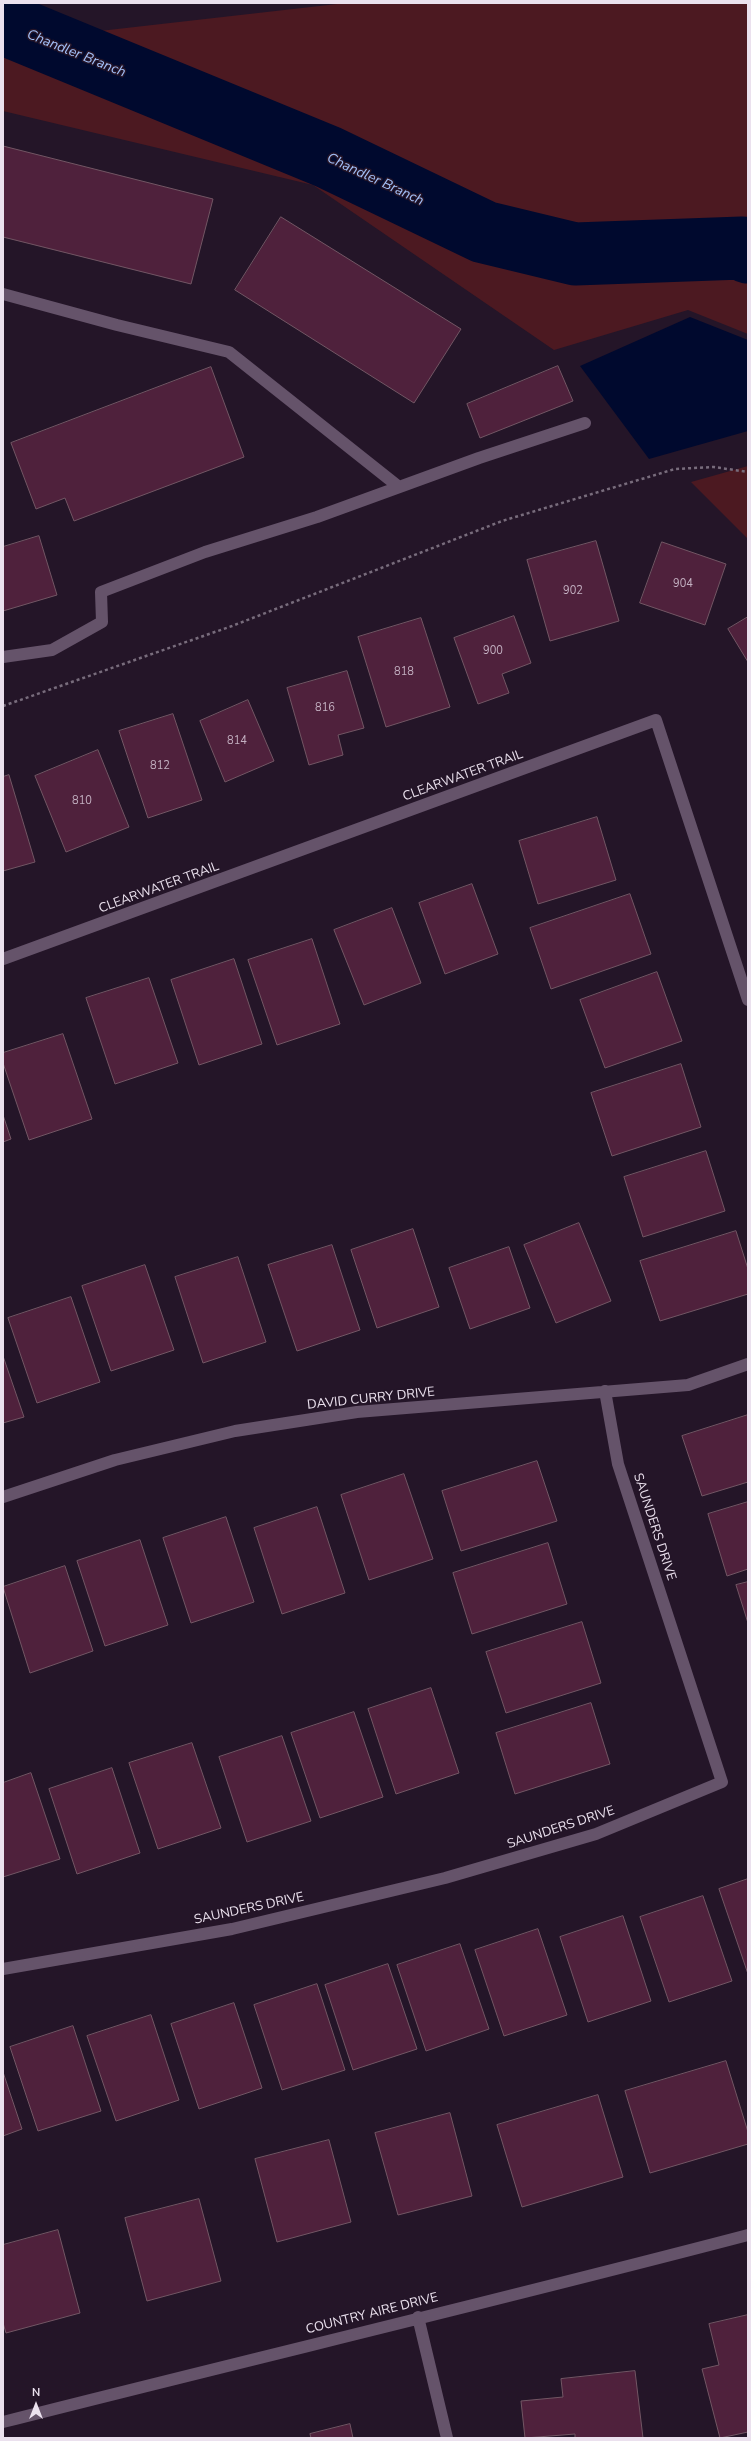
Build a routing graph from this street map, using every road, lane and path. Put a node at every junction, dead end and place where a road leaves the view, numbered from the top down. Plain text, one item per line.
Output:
1 (3, 294) edge
2 (585, 423) dead end
3 (748, 472) edge
4 (399, 487) junction
5 (3, 657) edge
6 (3, 706) edge
7 (3, 959) edge
8 (748, 1000) edge
9 (748, 1364) edge
10 (605, 1391) junction
11 (3, 1497) edge
12 (3, 1968) edge
13 (748, 2235) edge
14 (418, 2317) junction
15 (3, 2422) edge
16 (447, 2438) edge

1 - 4 street
2 - 4 street
3 - 6 path
4 - 5 street
7 - 8 street, CLEARWATER TRAIL
9 - 10 street, DAVID CURRY DRIVE
10 - 11 street, DAVID CURRY DRIVE
10 - 12 street, SAUNDERS DRIVE
13 - 14 street, COUNTRY AIRE DRIVE
14 - 15 street, COUNTRY AIRE DRIVE
14 - 16 street

